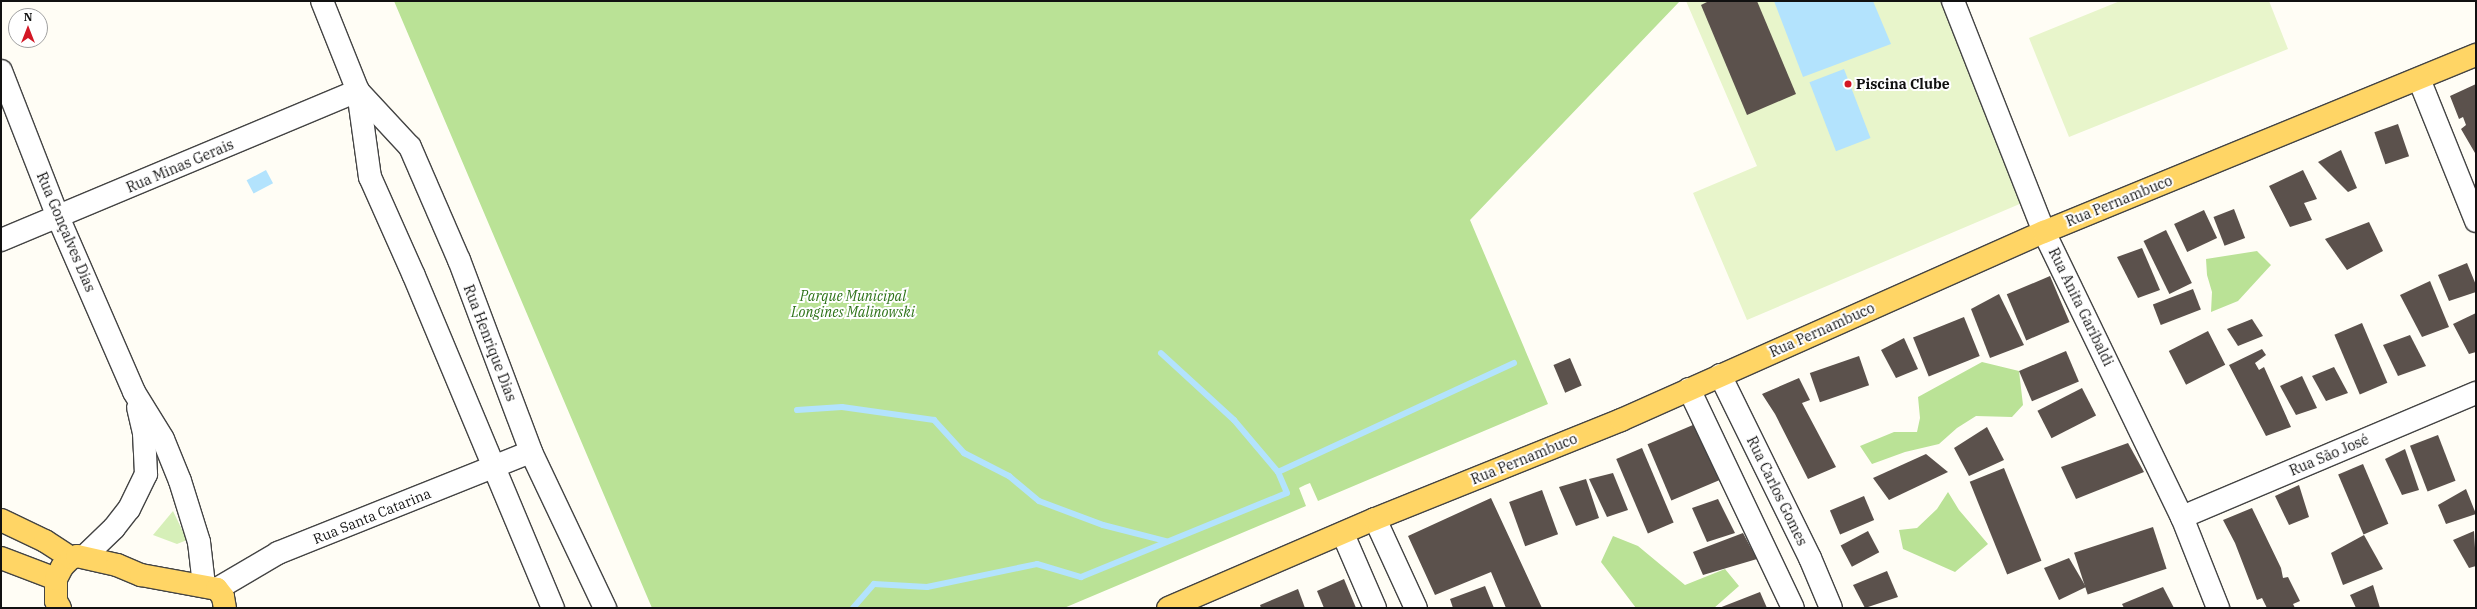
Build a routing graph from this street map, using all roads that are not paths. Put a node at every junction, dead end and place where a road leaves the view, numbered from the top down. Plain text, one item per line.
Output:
1 (322, 1) edge
2 (1953, 1) edge
3 (2476, 55) edge
4 (1, 71) edge
5 (2419, 79) junction
6 (358, 91) junction
7 (58, 217) junction
8 (2476, 222) edge
9 (2044, 232) junction
10 (1, 240) edge
11 (1720, 375) junction
12 (1689, 389) junction
13 (134, 392) junction
14 (2476, 392) edge
15 (531, 452) junction
16 (493, 468) junction
17 (2182, 517) junction
18 (1375, 519) junction
19 (1, 520) edge
20 (1343, 534) junction
21 (78, 557) junction
22 (1, 558) edge
23 (1810, 558) junction
24 (1779, 573) junction
25 (56, 579) junction
26 (215, 594) edge
27 (57, 606) edge
28 (553, 608) edge
29 (605, 608) edge
30 (1168, 608) edge
31 (1375, 608) edge
32 (1416, 608) edge
33 (1793, 608) edge
34 (1831, 608) edge
35 (2218, 608) edge

1 - 6 street, Rua Henrique Dias
2 - 9 street, Rua Anita Garibaldi
3 - 5 main road, Rua Pernambuco
4 - 7 street, Rua Gonçalves Dias
5 - 8 street
5 - 9 main road, Rua Pernambuco
6 - 7 street, Rua Minas Gerais
6 - 15 street, Rua Henrique Dias
6 - 16 street, Rua Henrique Dias
7 - 10 street, Rua Minas Gerais
7 - 13 street, Rua Gonçalves Dias
9 - 11 main road, Rua Pernambuco
9 - 17 street, Rua Anita Garibaldi
11 - 12 main road, Rua Pernambuco
11 - 23 street, Rua Carlos Gomes
12 - 18 main road, Rua Pernambuco
12 - 24 street
13 - 21 street, Rua Gonçalves Dias
13 - 26 street, Rua Gonçalves Dias
14 - 17 street, Rua São José
15 - 16 street, Rua Santa Catarina
15 - 29 street, Rua Henrique Dias
16 - 26 street, Rua Santa Catarina
16 - 28 street, Rua Henrique Dias
17 - 35 street, Rua Anita Garibaldi
18 - 20 main road, Rua Pernambuco
18 - 32 street
19 - 21 main road
20 - 30 main road, Rua Pernambuco
20 - 31 street
21 - 25 main road
21 - 26 main road
22 - 25 main road
23 - 24 street
23 - 34 street, Rua Carlos Gomes
24 - 33 street
25 - 27 main road

